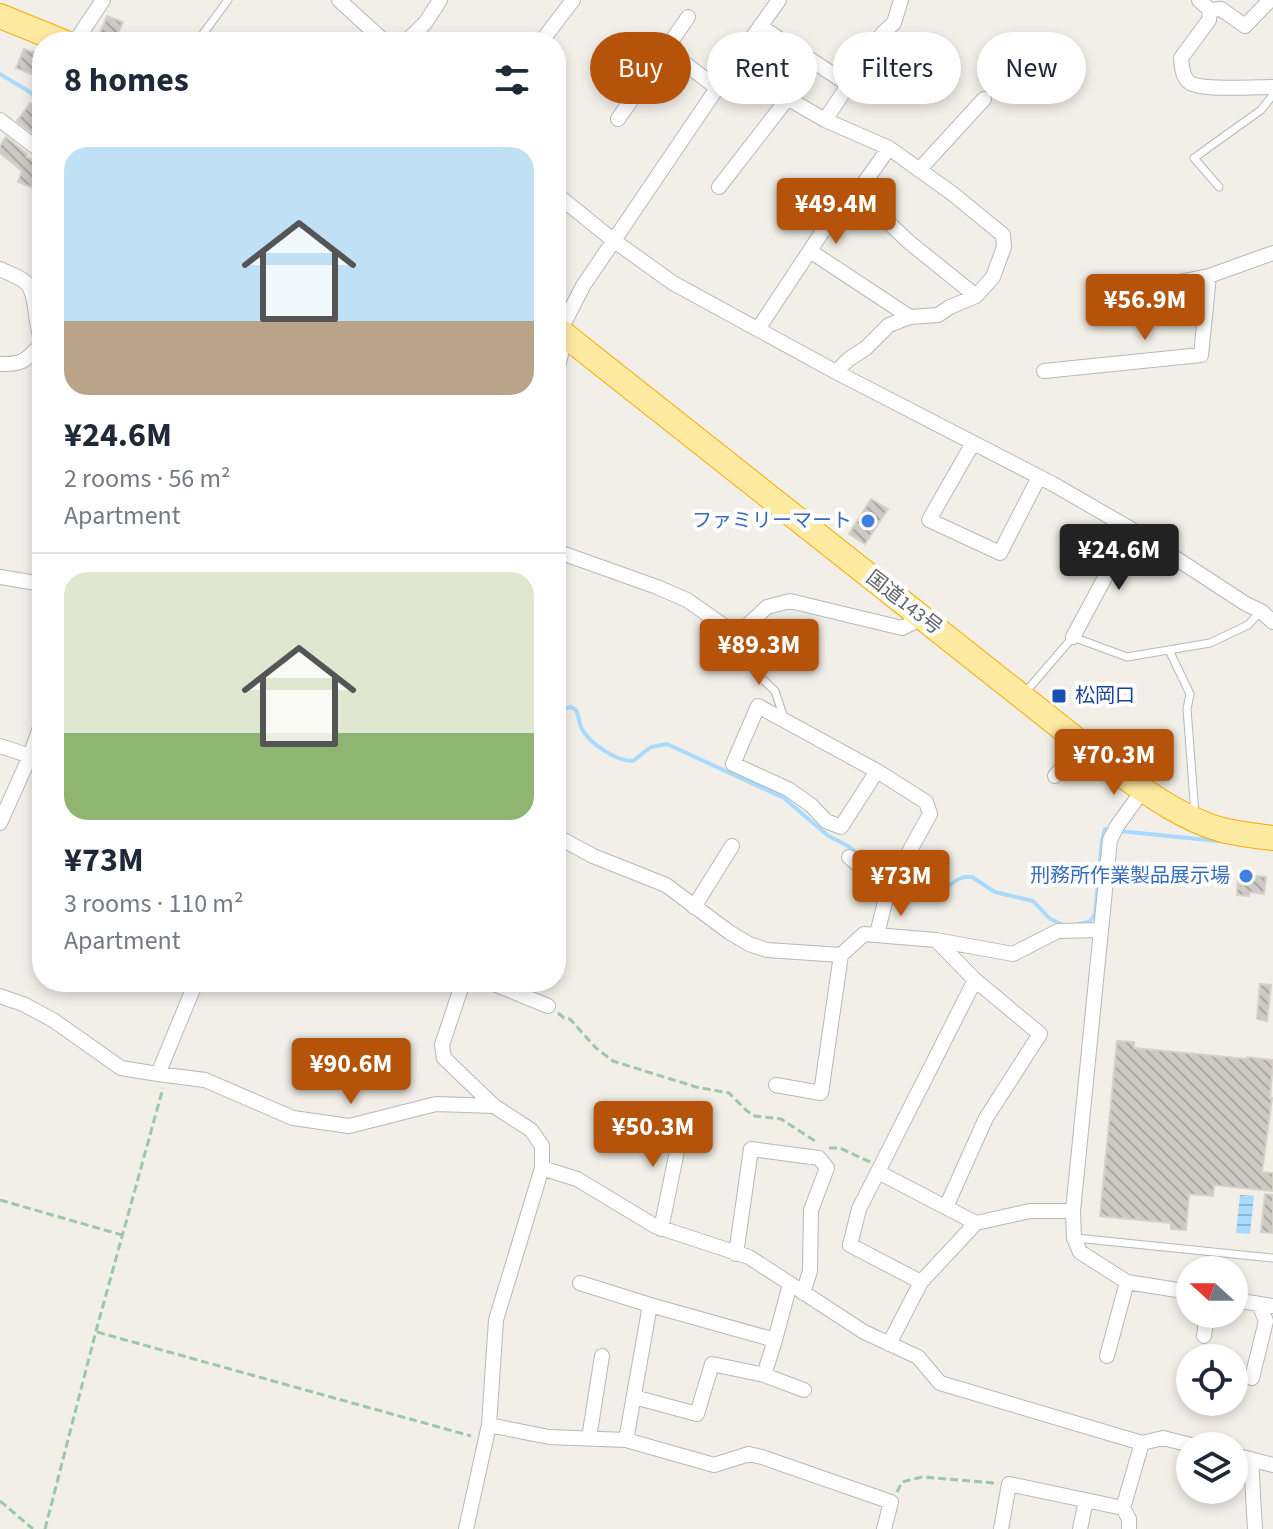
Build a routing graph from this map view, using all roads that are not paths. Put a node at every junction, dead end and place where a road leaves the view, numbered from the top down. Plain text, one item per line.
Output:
1 (103, 0) edge
2 (228, 0) edge
3 (339, 0) edge
4 (440, 0) edge
5 (573, 0) edge
6 (779, 0) edge
7 (901, 0) edge
8 (1270, 0) edge
9 (1204, 5) edge
10 (0, 16) edge
11 (688, 17) dead end
12 (760, 26) junction
13 (39, 32) edge
14 (82, 32) edge
15 (204, 32) edge
16 (369, 32) edge
17 (416, 32) edge
18 (549, 32) edge
19 (678, 32) edge
20 (756, 32) edge
21 (884, 32) edge
22 (691, 68) edge
23 (833, 74) edge
24 (707, 80) edge
25 (1273, 87) edge
26 (1273, 95) edge
27 (707, 103) edge
28 (628, 104) edge
29 (783, 104) edge
30 (798, 104) edge
31 (836, 104) edge
32 (979, 104) edge
33 (618, 119) dead end
34 (0, 120) edge
35 (825, 120) junction
36 (32, 144) edge
37 (889, 148) junction
38 (919, 170) junction
39 (719, 187) dead end
40 (1219, 187) dead end
41 (857, 193) junction
42 (566, 202) edge
43 (613, 240) junction
44 (810, 251) junction
45 (1273, 253) edge
46 (0, 269) edge
47 (1209, 276) junction
48 (1144, 289) dead end
49 (32, 290) edge
50 (976, 296) junction
51 (910, 317) junction
52 (566, 322) edge
53 (758, 329) junction
54 (566, 336) edge
55 (32, 354) edge
56 (0, 364) edge
57 (1044, 371) dead end
58 (836, 372) junction
59 (973, 443) junction
60 (1039, 477) junction
61 (1131, 529) junction
62 (566, 555) edge
63 (0, 577) edge
64 (32, 582) edge
65 (922, 618) junction
66 (1270, 618) edge
67 (737, 635) junction
68 (1073, 637) junction
69 (1169, 650) junction
70 (1022, 696) junction
71 (784, 720) junction
72 (1082, 745) junction
73 (0, 746) edge
74 (32, 750) edge
75 (30, 756) junction
76 (877, 771) junction
77 (1055, 776) dead end
78 (1143, 790) junction
79 (1195, 820) junction
80 (0, 823) edge
81 (1273, 838) edge
82 (566, 841) edge
83 (732, 846) dead end
84 (849, 857) dead end
85 (891, 885) junction
86 (694, 907) junction
87 (1100, 930) junction
88 (877, 934) junction
89 (936, 940) junction
90 (841, 955) junction
91 (975, 980) junction
92 (192, 992) edge
93 (460, 992) edge
94 (514, 992) edge
95 (0, 996) edge
96 (548, 1006) road end
97 (162, 1074) junction
98 (776, 1085) dead end
99 (494, 1106) junction
100 (684, 1117) dead end
101 (542, 1168) junction
102 (879, 1170) junction
103 (946, 1207) junction
104 (1073, 1211) junction
105 (976, 1223) junction
106 (661, 1229) junction
107 (1074, 1238) junction
108 (736, 1254) junction
109 (1273, 1258) edge
110 (921, 1282) junction
111 (1127, 1282) junction
112 (580, 1283) dead end
113 (797, 1289) junction
114 (1176, 1290) edge
115 (650, 1305) junction
116 (1266, 1305) edge
117 (1205, 1328) edge
118 (1204, 1336) dead end
119 (775, 1340) junction
120 (889, 1344) junction
121 (602, 1356) dead end
122 (1107, 1356) dead end
123 (764, 1375) junction
124 (1252, 1378) dead end
125 (804, 1390) dead end
126 (634, 1397) junction
127 (488, 1433) junction
128 (589, 1438) junction
129 (626, 1440) junction
130 (1176, 1441) edge
131 (1142, 1443) junction
132 (1248, 1458) edge
133 (1251, 1459) junction
134 (1273, 1465) edge
135 (1086, 1500) junction
136 (1123, 1508) junction
137 (466, 1529) edge
138 (884, 1529) edge
139 (1001, 1529) edge
140 (1080, 1529) edge
141 (1129, 1529) edge
142 (1255, 1529) edge

1 - 14 street
2 - 15 lane
3 - 16 street
4 - 17 street
5 - 18 street
6 - 12 street
7 - 21 street
8 - 9 street
9 - 25 street
10 - 13 highway
11 - 19 street
12 - 20 street
12 - 23 street
22 - 24 street
26 - 40 lane
27 - 43 street
28 - 33 street
29 - 39 street
30 - 35 street
31 - 35 street
32 - 38 street
34 - 36 street
35 - 37 street
37 - 38 street
37 - 41 street
38 - 50 street
41 - 44 street
41 - 50 street
42 - 43 street
43 - 52 street
43 - 53 street
44 - 51 street
44 - 53 street
45 - 47 street
46 - 49 street
47 - 48 street
47 - 57 street
50 - 51 street
51 - 58 street
53 - 58 street
54 - 65 highway, 国道143号
55 - 56 street
58 - 59 street
59 - 60 street
59 - 60 street
60 - 61 street
61 - 66 street
61 - 68 street
62 - 67 street
63 - 64 street
65 - 67 street
65 - 70 highway, 国道143号
66 - 69 lane
67 - 71 lane
68 - 69 lane
68 - 70 lane
69 - 79 lane
70 - 72 highway, 国道143号
71 - 76 street
71 - 76 street
72 - 77 street
72 - 78 highway, 国道143号
73 - 75 street
74 - 75 street
75 - 80 street
76 - 85 street
78 - 79 highway, 国道143号
78 - 87 street
79 - 81 highway, 国道143号
82 - 86 street
83 - 86 street
84 - 85 street
85 - 88 street
86 - 90 street
87 - 89 street
87 - 104 street
88 - 89 street
88 - 90 street
89 - 91 street
90 - 98 street
91 - 102 street
91 - 103 street
92 - 97 street
93 - 99 street
94 - 96 street
95 - 97 street
97 - 99 street
99 - 101 street
100 - 106 street
101 - 106 street
101 - 127 street
102 - 103 street
102 - 110 street
103 - 105 street
104 - 105 street
104 - 107 street
105 - 110 street
106 - 108 street
107 - 109 lane
107 - 111 street
108 - 113 street
108 - 113 street
110 - 120 street
111 - 114 street
111 - 122 street
112 - 115 street
113 - 119 street
113 - 120 street
115 - 119 street
115 - 126 street
116 - 124 street
117 - 118 street
119 - 123 street
120 - 131 street
121 - 128 street
123 - 125 street
123 - 126 street
126 - 129 street
127 - 128 street
127 - 137 street
128 - 129 street
129 - 138 street
130 - 131 street
131 - 136 street
132 - 133 street
133 - 134 street
133 - 142 street
135 - 136 street
135 - 139 street
135 - 140 street
136 - 141 street

